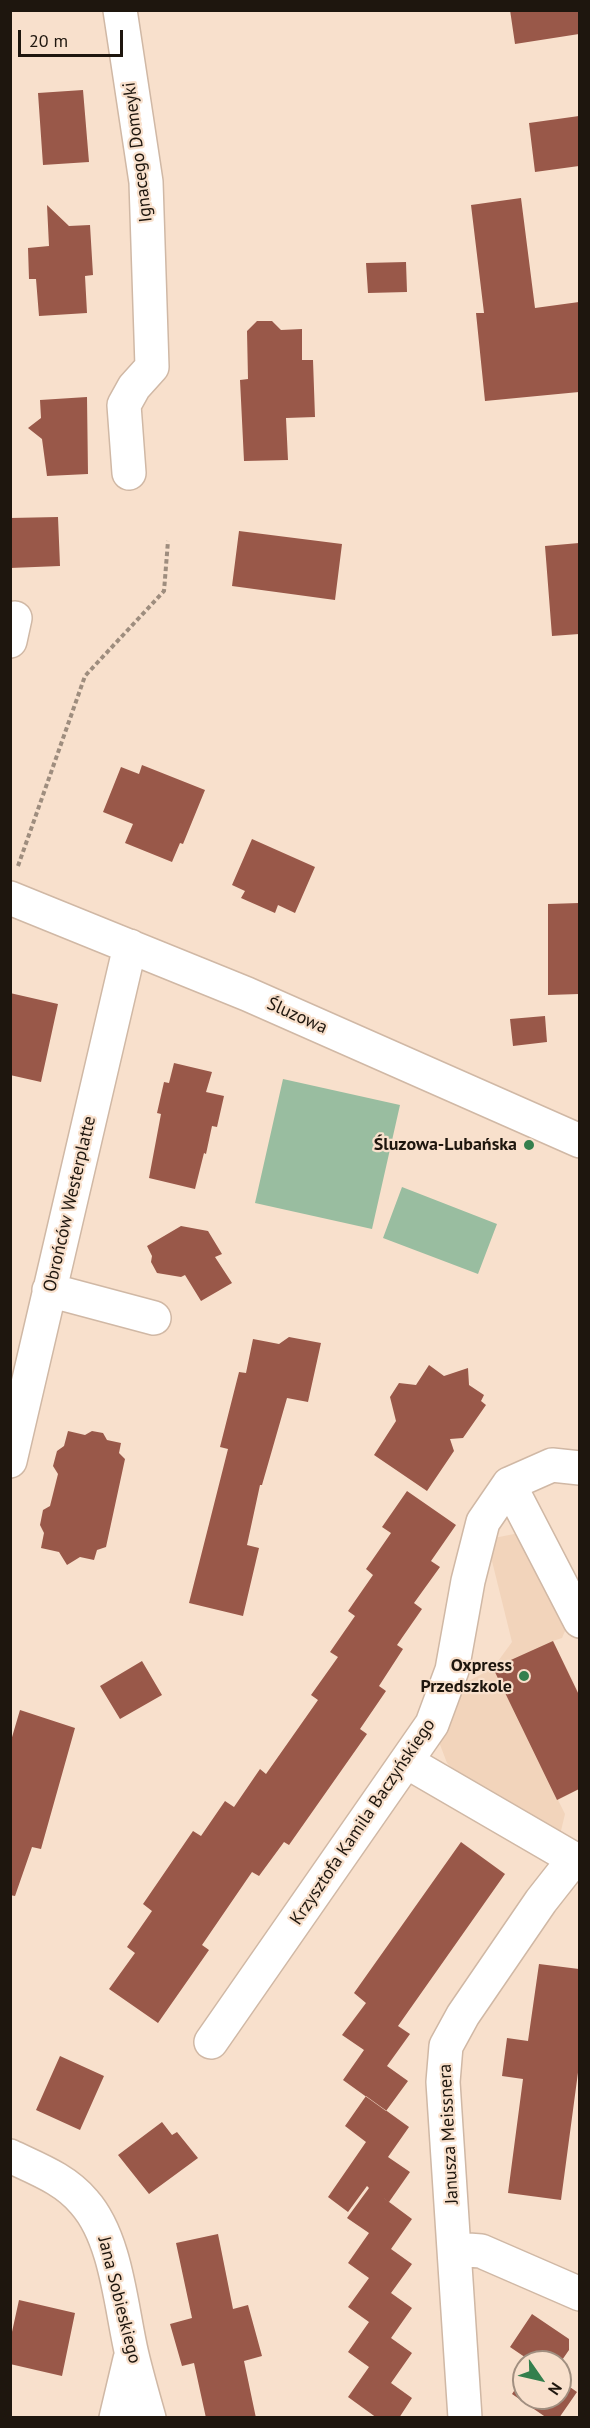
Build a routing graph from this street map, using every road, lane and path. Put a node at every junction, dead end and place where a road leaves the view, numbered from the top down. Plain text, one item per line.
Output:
1 (120, 10) edge
2 (129, 473) dead end
3 (168, 541) dead end
4 (13, 886) edge
5 (130, 946) junction
6 (579, 1141) edge
7 (50, 1290) junction
8 (154, 1318) dead end
9 (10, 1461) edge
10 (579, 1468) edge
11 (509, 1484) junction
12 (579, 1621) edge
13 (407, 1762) junction
14 (577, 1859) edge
15 (211, 2042) dead end
16 (10, 2156) edge
17 (455, 2249) junction
18 (579, 2294) edge
19 (131, 2354) junction
20 (116, 2418) edge
21 (149, 2418) edge
22 (465, 2418) edge

1 - 2 street, Ignacego Domeyki
3 - 4 path
4 - 5 street, Śluzowa
5 - 6 street, Śluzowa
5 - 7 street, Obrońców Westerplatte
7 - 8 street
7 - 9 street, Obrońców Westerplatte
10 - 11 street
11 - 12 street
11 - 13 street, Krzysztofa Kamila Baczyńskiego
13 - 14 street
13 - 15 street, Krzysztofa Kamila Baczyńskiego
14 - 17 street, Janusza Meissnera
16 - 19 street, Jana Sobieskiego
17 - 18 street
17 - 22 street, Janusza Meissnera
19 - 20 street
19 - 21 street, Jana Sobieskiego

